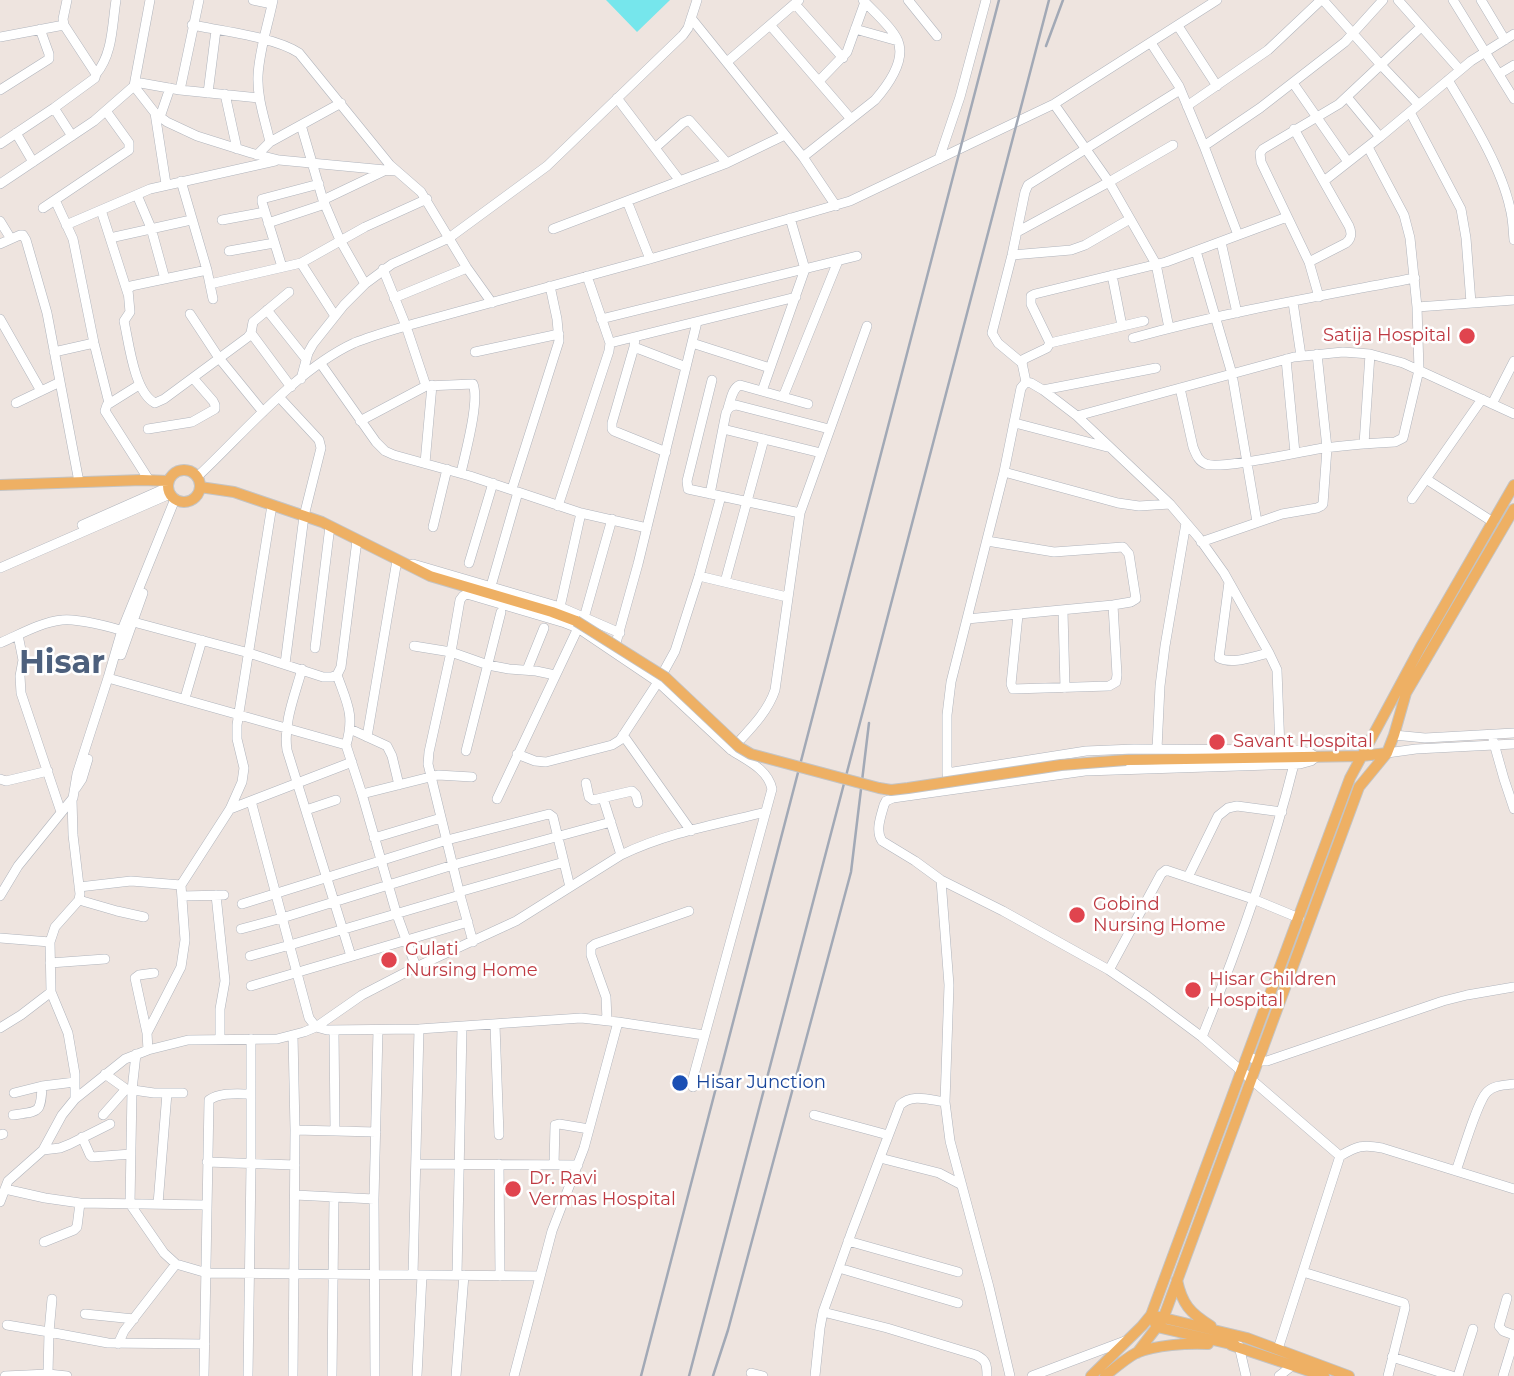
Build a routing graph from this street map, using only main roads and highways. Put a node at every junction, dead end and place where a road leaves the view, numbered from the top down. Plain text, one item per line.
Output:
1 (199, 482) junction
2 (0, 485) edge
3 (1514, 485) edge
4 (172, 493) junction
5 (1512, 516) edge
6 (1387, 753) junction
7 (1362, 756) junction
8 (1253, 1058) junction
9 (1246, 1076) junction
10 (1177, 1280) junction
11 (1151, 1315) junction
12 (1160, 1323) junction
13 (1218, 1331) junction
14 (1237, 1346) junction
15 (1137, 1353) junction
16 (1091, 1376) edge
17 (1105, 1376) edge
18 (1324, 1376) edge
19 (1349, 1376) edge

1 - 4 main road
1 - 4 main road
1 - 7 main road, bridge
2 - 4 main road
3 - 7 main road
5 - 6 main road
6 - 7 main road
6 - 8 main road
7 - 8 main road
8 - 9 main road
9 - 10 main road
9 - 11 main road
10 - 12 main road
10 - 13 main road
11 - 12 main road
11 - 16 main road
12 - 13 main road
12 - 14 main road
12 - 15 main road
13 - 19 main road
14 - 15 main road
14 - 18 main road
15 - 17 main road

